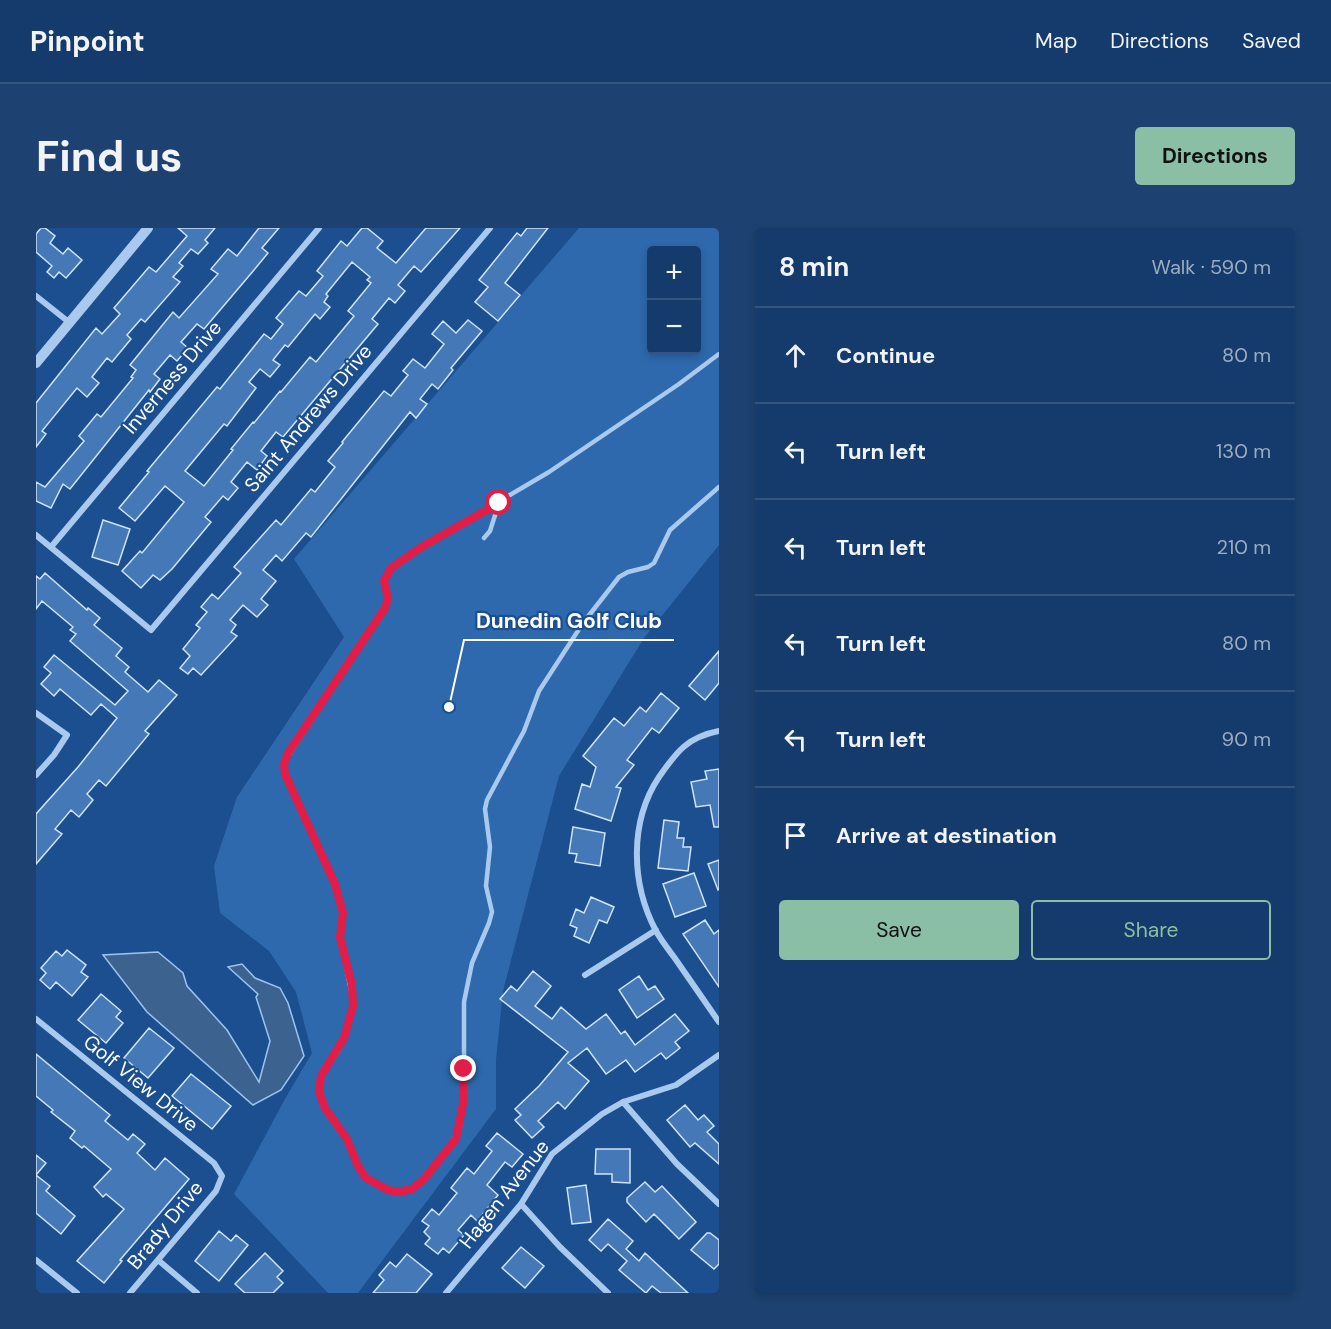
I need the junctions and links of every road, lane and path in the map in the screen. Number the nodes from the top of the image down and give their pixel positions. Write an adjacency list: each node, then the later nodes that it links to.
1 (148, 228): 5 (street)
2 (320, 228): 12 (street, Inverness Drive)
3 (490, 228): 12 (street, Saint Andrews Drive)
4 (36, 296): 5 (street)
5 (70, 323): 7 (street)
6 (719, 354): 9 (lane)
7 (36, 363)
8 (719, 487): 9 (lane)
9 (499, 503): 11 (lane)
10 (36, 535): 12 (street)
11 (484, 538)
12 (51, 547)
13 (36, 713): 15 (street)
14 (719, 731): 16 (street)
15 (36, 775)
16 (656, 930): 17 (street); 19 (street)
17 (585, 975)
18 (36, 1019): 22 (street, Golf View Drive)
19 (719, 1022)
20 (719, 1055): 21 (street, Hagen Avenue)
21 (623, 1102): 23 (street, Hagen Avenue); 24 (street)
22 (222, 1176): 26 (street, Brady Drive)
23 (521, 1204): 30 (street, Hagen Avenue); 31 (street)
24 (719, 1204)
25 (36, 1260): 27 (street)
26 (158, 1260): 28 (street, Brady Drive); 29 (street)
27 (77, 1293)
28 (130, 1293)
29 (197, 1293)
30 (446, 1293)
31 (608, 1293)

